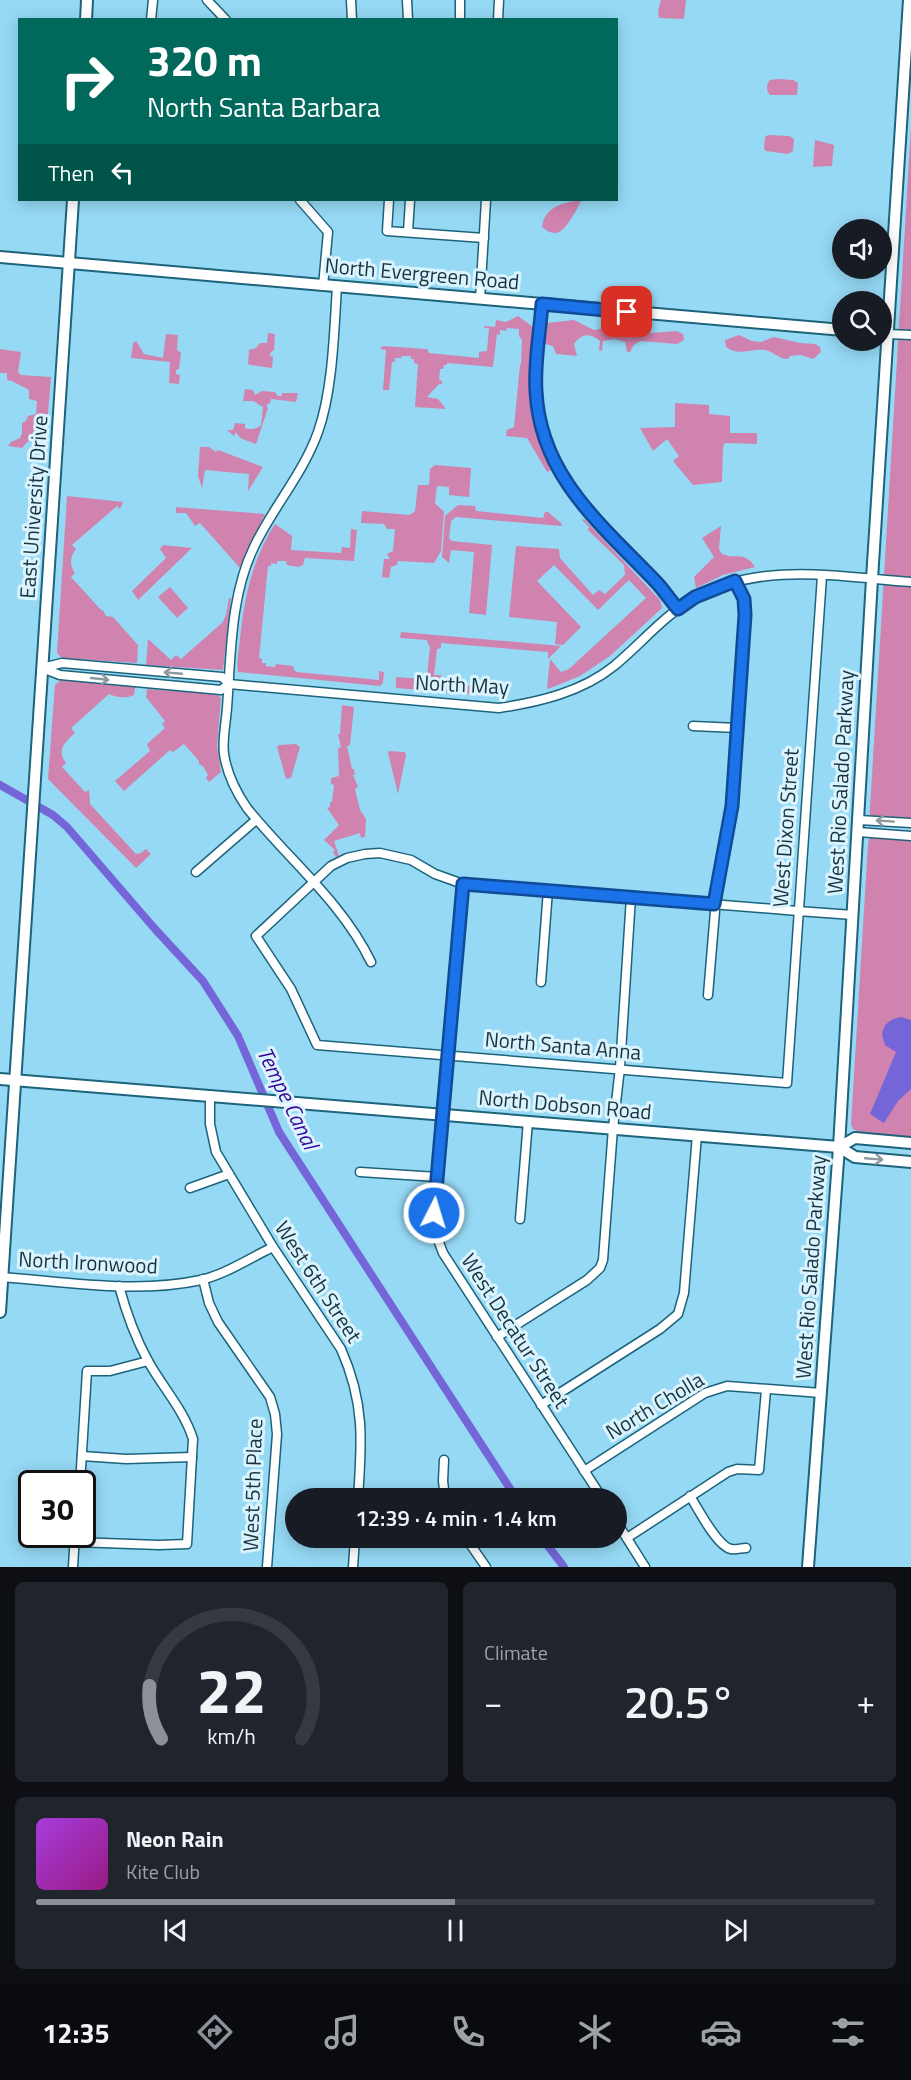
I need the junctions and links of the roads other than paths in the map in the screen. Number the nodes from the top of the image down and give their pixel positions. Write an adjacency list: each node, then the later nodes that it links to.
1 (87, 0): 9 (main road)
2 (153, 0): 10 (street)
3 (207, 0): 11 (street)
4 (351, 0): 12 (street)
5 (407, 0): 13 (street)
6 (460, 0): 14 (street)
7 (499, 0): 15 (street)
8 (909, 0): 27 (main road, West Rio Salado Parkway)
9 (86, 18)
10 (151, 18)
11 (224, 18)
12 (352, 18)
13 (408, 18)
14 (460, 18)
15 (498, 18)
16 (73, 201): 24 (main road, East University Drive)
17 (301, 201): 25 (street)
18 (389, 201): 21 (street)
19 (410, 201): 21 (street)
20 (486, 201): 22 (street)
21 (408, 232): 22 (street)
22 (484, 238): 28 (street)
23 (0, 256): 24 (main road, North Evergreen Road)
24 (69, 262): 25 (main road, North Evergreen Road); 39 (main road, East University Drive)
25 (323, 286): 26 (main road, North Evergreen Road)
26 (337, 287): 28 (main road, North Evergreen Road); 40 (street)
27 (888, 291)
28 (480, 299): 29 (main road, North Evergreen Road)
29 (542, 304): 30 (main road, North Evergreen Road); 38 (street)
30 (832, 329)
31 (892, 334): 32 (street)
32 (911, 335)
33 (884, 351): 35 (main road, West Rio Salado Parkway)
34 (822, 576): 35 (street, North May); 36 (street, North May); 54 (street, West Dixon Street)
35 (872, 579): 37 (street, North May); 44 (main road, West Rio Salado Parkway)
36 (735, 581): 38 (street, North May); 42 (street)
37 (911, 582)
38 (678, 609): 40 (street, North May)
39 (42, 668): 40 (street, North May, one-way to 40); 40 (street, North May, one-way to 39); 62 (main road, East University Drive)
40 (229, 684): 43 (street)
41 (693, 726): 42 (street)
42 (738, 728): 53 (street)
43 (256, 820): 48 (street); 49 (street)
44 (859, 820): 45 (street, one-way to 44); 46 (main road, West Rio Salado Parkway)
45 (911, 823)
46 (858, 832): 47 (street); 55 (main road, West Rio Salado Parkway)
47 (911, 836)
48 (196, 872)
49 (315, 884): 50 (street); 56 (street); 59 (street, North Santa Anna)
50 (463, 884): 51 (street); 59 (street, West Decatur Street)
51 (548, 890): 52 (street); 57 (street)
52 (630, 897): 53 (street); 60 (street)
53 (714, 904): 54 (street); 58 (street)
54 (798, 911): 55 (street); 63 (street, West Dixon Street)
55 (852, 915): 70 (main road, West Rio Salado Parkway)
56 (371, 962)
57 (541, 982)
58 (708, 995)
59 (448, 1055): 60 (street, North Santa Anna); 65 (street, West Decatur Street)
60 (620, 1068): 63 (street, North Santa Anna); 67 (street)
61 (0, 1079): 62 (main road, North Dobson Road)
62 (15, 1080): 64 (main road, North Dobson Road); 77 (main road, East University Drive)
63 (787, 1083)
64 (210, 1095): 65 (main road, North Dobson Road); 73 (street, West 6th Street)
65 (442, 1114): 66 (main road, North Dobson Road); 74 (street, West Decatur Street)
66 (528, 1121): 67 (main road, North Dobson Road); 76 (street)
67 (613, 1128): 68 (main road, North Dobson Road); 83 (street)
68 (697, 1135): 70 (main road, North Dobson Road); 87 (street)
69 (911, 1143): 70 (main road, North Dobson Road)
70 (839, 1147): 71 (main road, North Dobson Road, one-way to 71); 86 (main road, West Rio Salado Parkway)
71 (911, 1162)
72 (360, 1172): 74 (street)
73 (229, 1174): 75 (street); 78 (street, West 6th Street)
74 (437, 1177): 83 (street, West Decatur Street)
75 (190, 1188)
76 (520, 1219)
77 (3, 1232): 79 (main road, East University Drive)
78 (273, 1247): 80 (street, North Ironwood); 93 (street, West 6th Street)
79 (2, 1277): 81 (street, North Ironwood); 82 (main road, East University Drive)
80 (203, 1279): 81 (street, North Ironwood); 105 (street, West 5th Place)
81 (119, 1286): 84 (street)
82 (0, 1312)
83 (497, 1337): 87 (street, West Decatur Street)
84 (148, 1360): 88 (street); 89 (street)
85 (766, 1390): 86 (street, North Cholla); 92 (street, North Cholla); 96 (street)
86 (821, 1393): 108 (main road, West Rio Salado Parkway)
87 (541, 1405): 92 (street, West Decatur Street)
88 (82, 1456): 89 (street); 91 (street)
89 (192, 1457): 98 (street)
90 (444, 1460): 94 (street)
91 (81, 1470)
92 (584, 1472): 95 (street, West Decatur Street)
93 (359, 1488)
94 (444, 1488)
95 (595, 1488)
96 (690, 1496): 97 (street); 102 (street)
97 (627, 1538): 107 (street)
98 (96, 1540)
99 (74, 1548): 104 (street)
100 (354, 1548): 106 (street)
101 (472, 1548): 103 (street)
102 (746, 1548)
103 (484, 1566)
104 (73, 1567)
105 (267, 1567)
106 (353, 1567)
107 (645, 1567)
108 (808, 1567)

